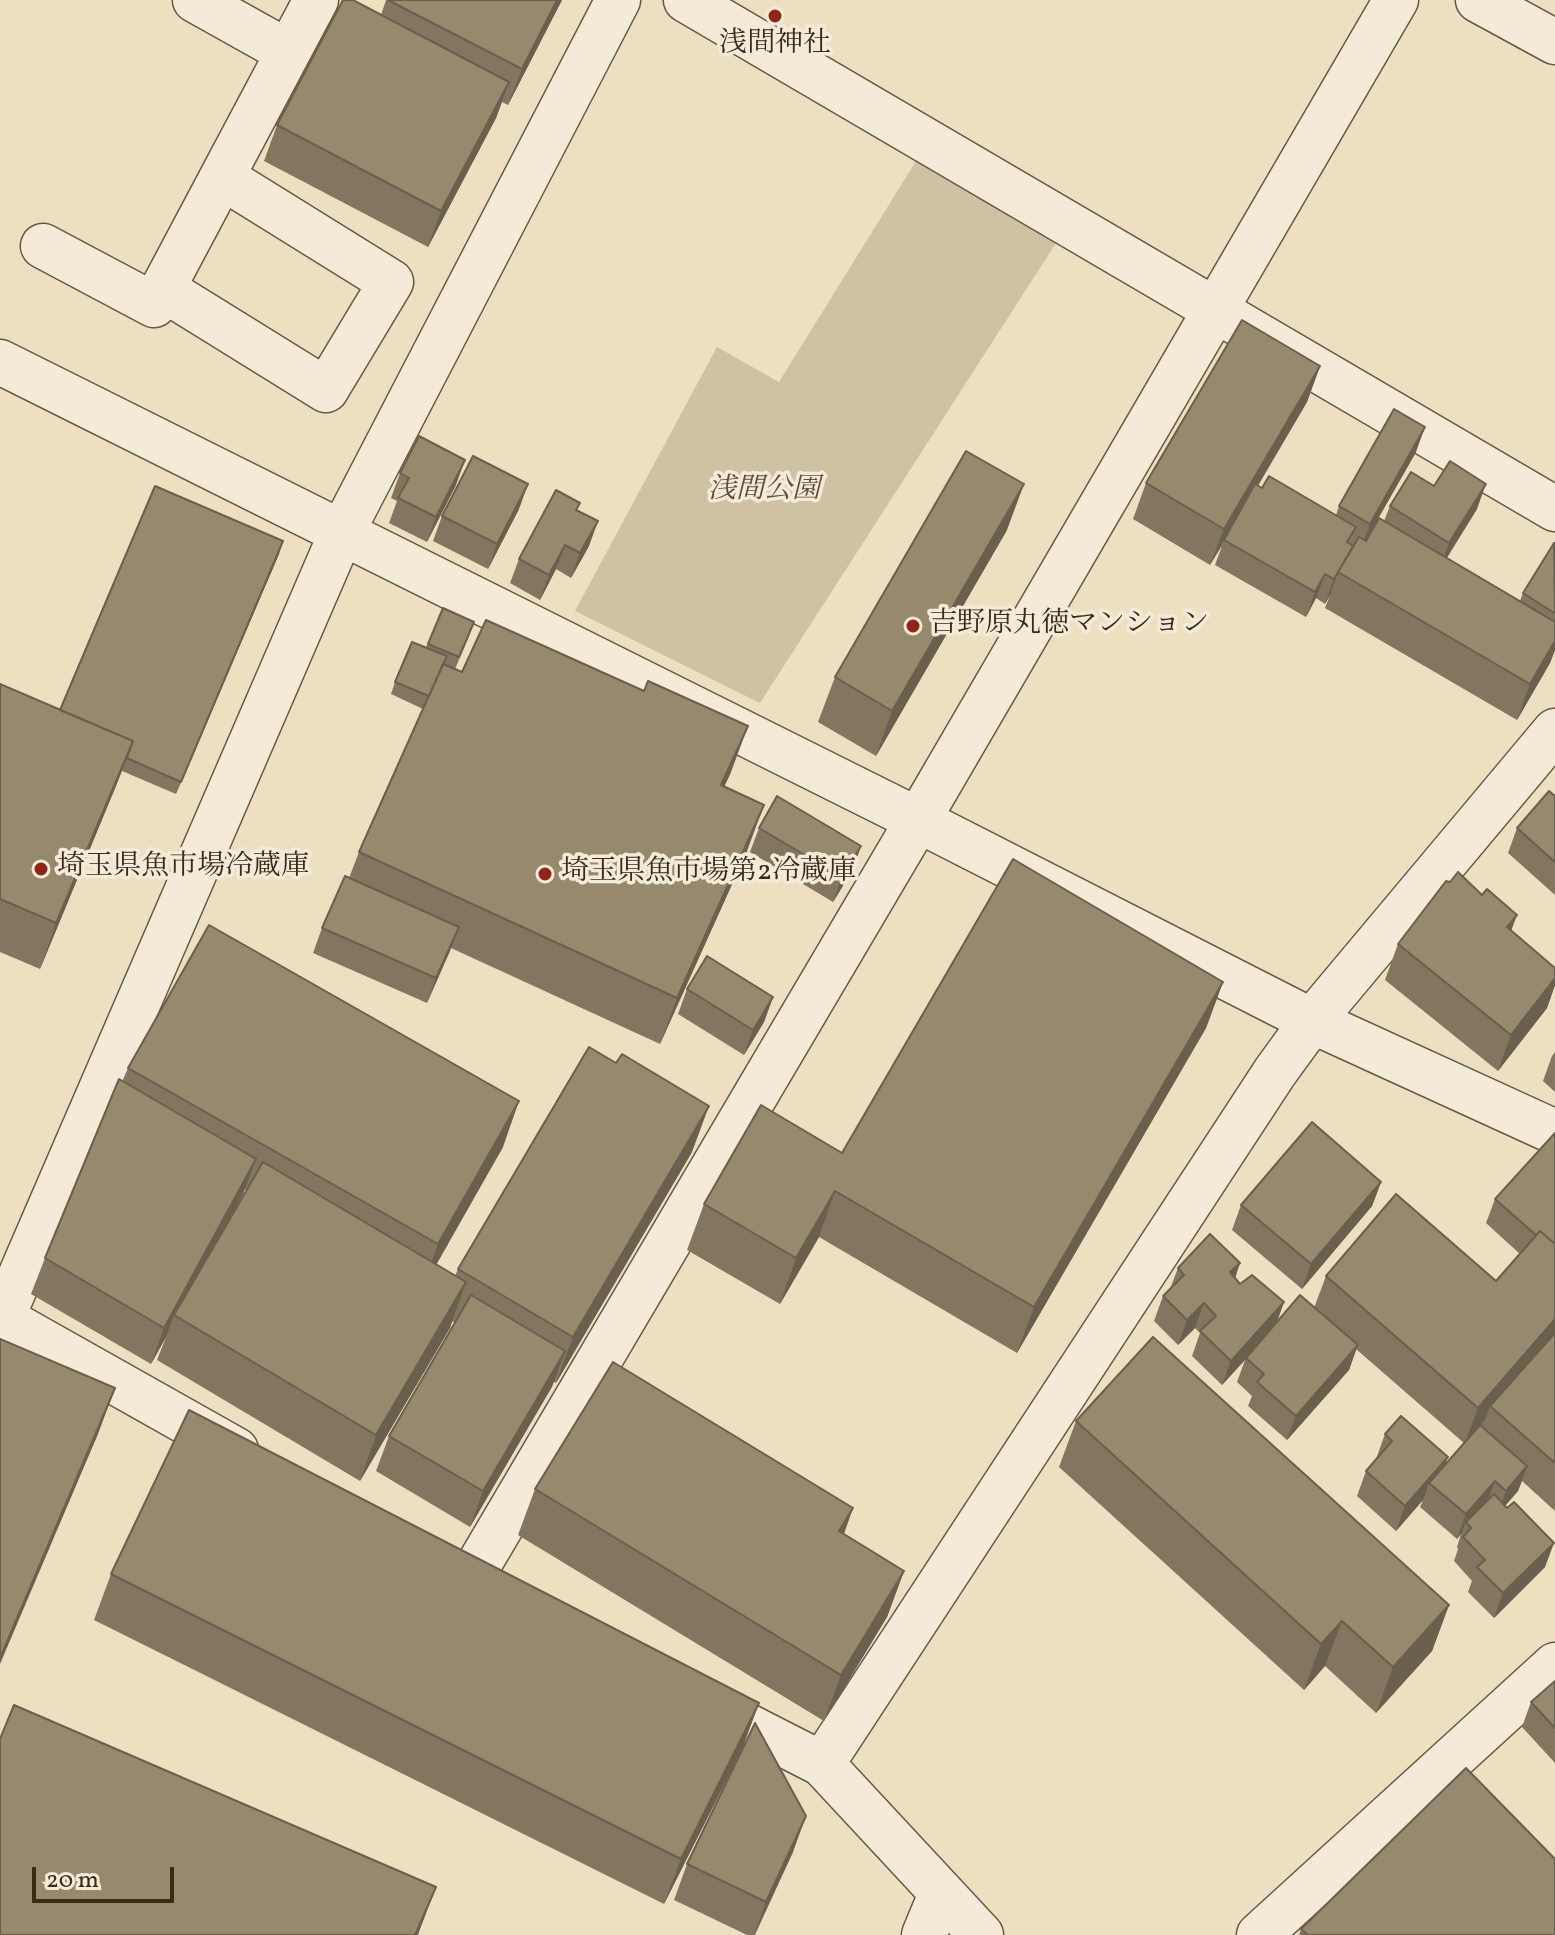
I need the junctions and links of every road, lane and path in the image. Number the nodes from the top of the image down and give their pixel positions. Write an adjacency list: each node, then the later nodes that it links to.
1 (195, 0): 8 (street)
2 (316, 0): 8 (street)
3 (618, 0): 15 (street)
4 (686, 0): 12 (street)
5 (1396, 0): 12 (street)
6 (1478, 0): 7 (street)
7 (1555, 42)
8 (288, 52): 9 (street)
9 (222, 177): 11 (street); 11 (street)
10 (43, 246): 11 (street)
11 (163, 289)
12 (1216, 310): 14 (street); 17 (street)
13 (0, 362): 15 (street)
14 (1555, 509)
15 (341, 534): 17 (street); 20 (street)
16 (1555, 731): 18 (street)
17 (918, 820): 18 (street); 22 (street)
18 (1312, 1021): 19 (street); 25 (street)
19 (1555, 1132)
20 (1, 1318): 21 (street)
21 (277, 1473)
22 (428, 1558)
23 (1555, 1665): 29 (street)
24 (667, 1684): 25 (street)
25 (822, 1764): 26 (street)
26 (941, 1894): 27 (street); 28 (street)
27 (924, 1935)
28 (981, 1935)
29 (1259, 1935)

